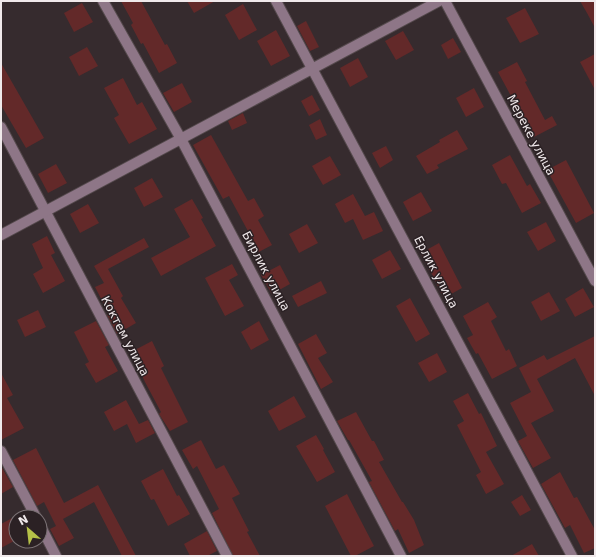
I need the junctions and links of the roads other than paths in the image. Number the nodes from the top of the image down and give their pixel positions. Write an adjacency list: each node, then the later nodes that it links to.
1 (103, 1): 7 (street, Бирлик улица)
2 (276, 1): 5 (street, Ерлик улица)
3 (439, 1): 5 (street)
4 (445, 1): 10 (street, Мереке улица)
5 (312, 69): 7 (street); 17 (street, Ерлик улица)
6 (1, 127): 8 (street, Коктем улица)
7 (181, 139): 8 (street); 16 (street, Бирлик улица)
8 (45, 212): 9 (street); 15 (street, Коктем улица)
9 (1, 235)
10 (595, 281)
11 (1, 451): 12 (street)
12 (32, 509)
13 (48, 540): 14 (street)
14 (56, 556)
15 (227, 556)
16 (401, 556)
17 (572, 556)

